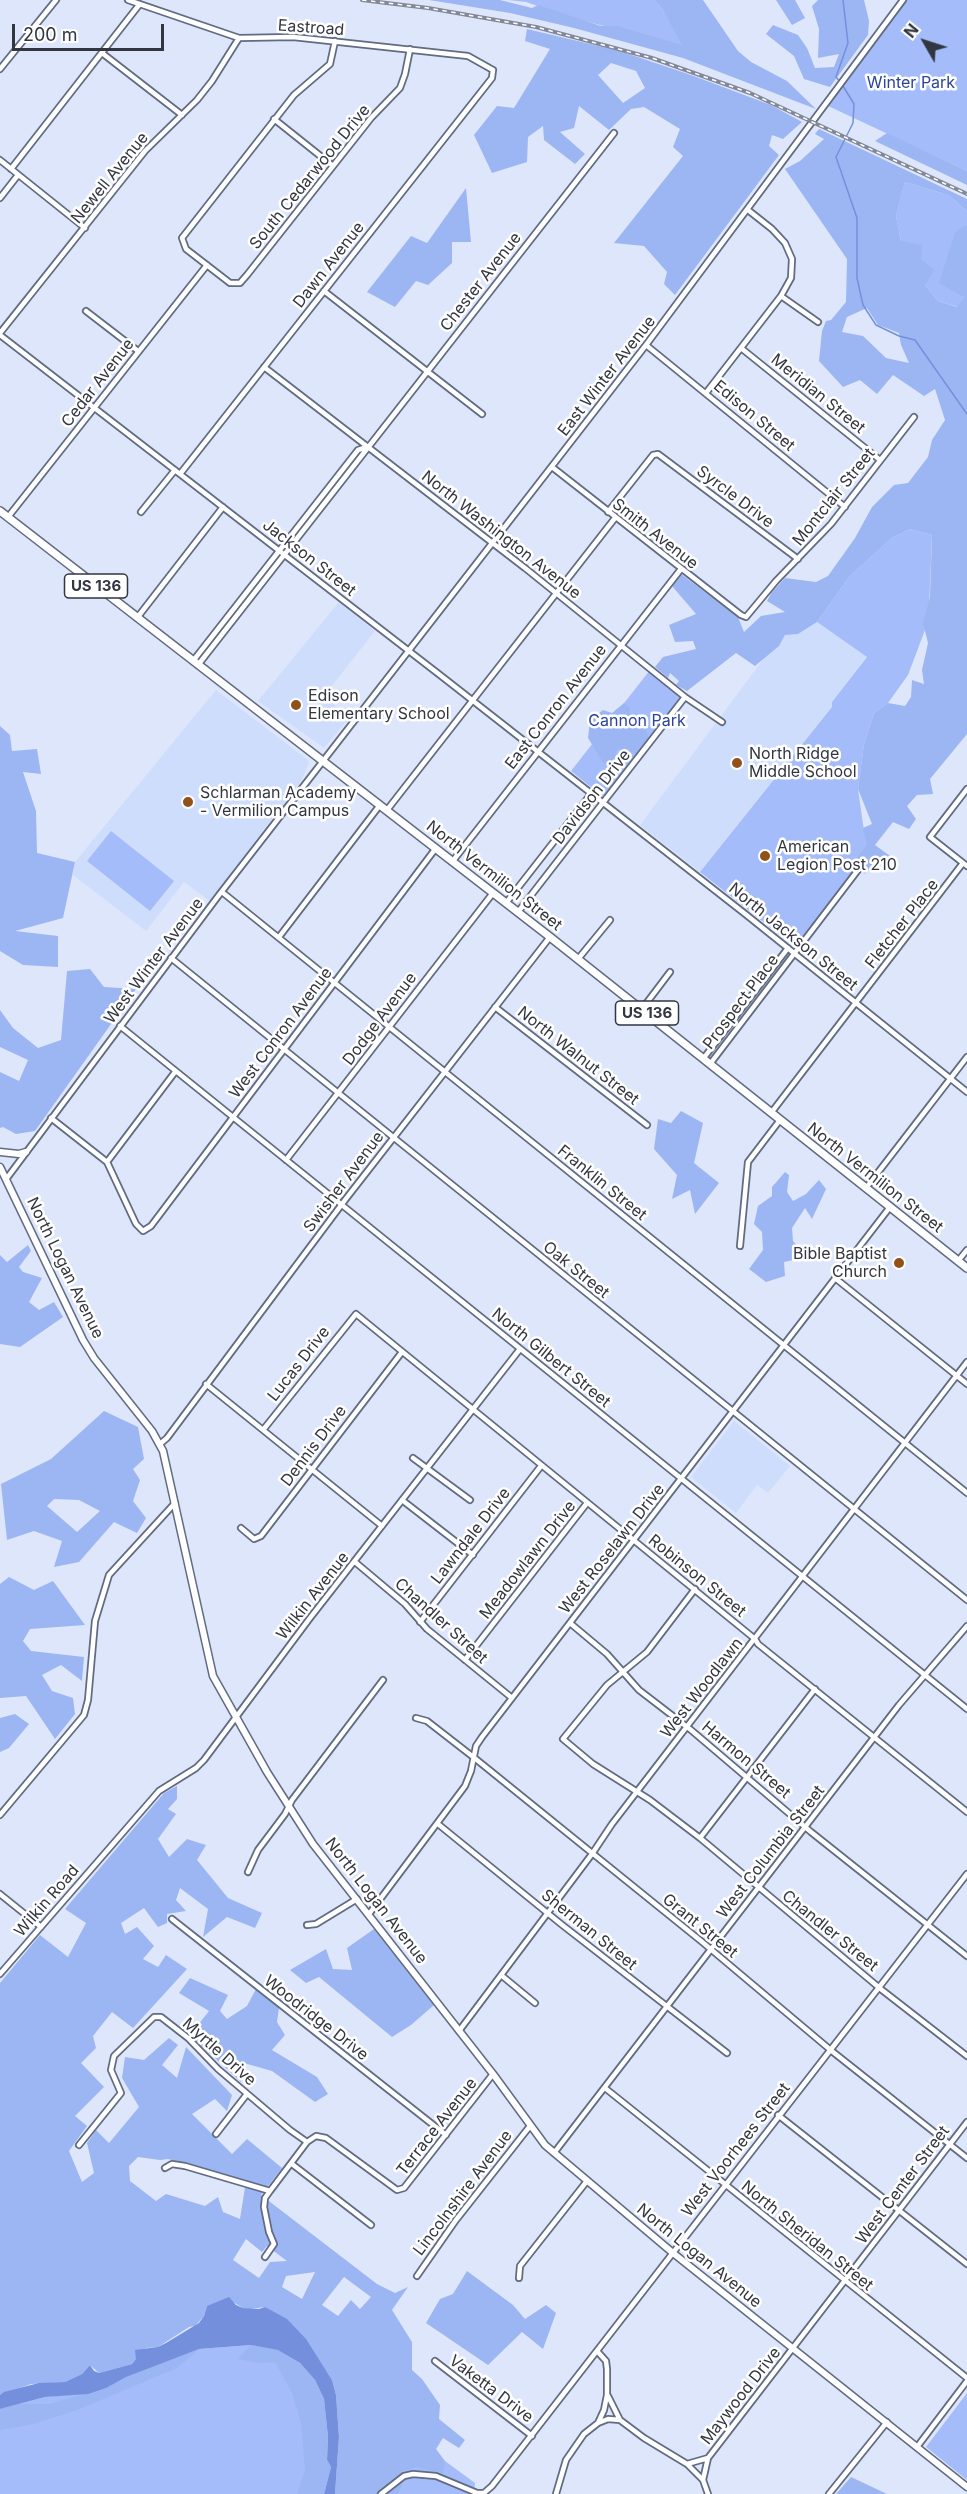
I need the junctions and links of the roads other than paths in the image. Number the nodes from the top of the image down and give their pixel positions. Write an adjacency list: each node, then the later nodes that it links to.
1 (56, 0): 10 (street)
2 (128, 0): 4 (street, Eastroad)
3 (903, 0): 20 (street, East Winter Avenue)
4 (139, 5): 5 (street, Eastroad); 8 (street)
5 (239, 38): 6 (street, Eastroad); 12 (street, Newell Avenue)
6 (335, 41): 7 (street, Eastroad); 13 (street)
7 (410, 49): 11 (street, Eastroad); 16 (street, South Cedarwood Drive)
8 (102, 53): 12 (street); 17 (street)
9 (500, 66): 11 (street)
10 (0, 69)
11 (493, 70): 23 (street, Dawn Avenue)
12 (182, 115): 21 (street, Newell Avenue)
13 (274, 119): 16 (street); 22 (street)
14 (614, 133): 32 (street, Chester Avenue)
15 (0, 160): 17 (street)
16 (333, 166): 22 (street, South Cedarwood Drive)
17 (11, 169): 18 (street)
18 (18, 175): 19 (street); 21 (street)
19 (0, 198)
20 (748, 210): 24 (street); 28 (street, East Winter Avenue)
21 (86, 228): 27 (street, Newell Avenue)
22 (207, 265): 30 (street, Cedar Avenue)
23 (324, 291): 31 (street, Dawn Avenue); 32 (street)
24 (781, 296): 26 (street); 29 (street)
25 (86, 311): 30 (street)
26 (818, 322)
27 (0, 334): 34 (street, Jackson Street)
28 (646, 345): 33 (street, Edison Street); 39 (street, East Winter Avenue)
29 (741, 348): 33 (street); 38 (street, Meridian Street)
30 (138, 351): 34 (street, Cedar Avenue)
31 (264, 367): 37 (street, North Washington Avenue); 41 (street, Dawn Avenue)
32 (426, 371): 35 (street); 37 (street, Chester Avenue)
33 (706, 393): 45 (street, Edison Street)
34 (94, 407): 40 (street, Jackson Street); 50 (street, Cedar Avenue)
35 (482, 414)
36 (914, 417): 38 (street, Montclair Street)
37 (367, 447): 42 (street, Chester Avenue); 43 (street, Chester Avenue); 53 (street, North Washington Avenue)
38 (880, 460): 45 (street, Montclair Street)
39 (552, 467): 48 (street, Smith Avenue); 53 (street, East Winter Avenue)
40 (175, 470): 41 (street, Jackson Street); 47 (street)
41 (180, 474): 44 (street, Jackson Street)
42 (334, 482): 43 (street); 49 (street, Chester Avenue)
43 (339, 486): 52 (street, Chester Avenue)
44 (223, 507): 54 (street, Jackson Street); 61 (street)
45 (845, 507): 56 (street, Montclair Street)
46 (0, 511): 50 (main road, North Vermilion Street / US 136)
47 (141, 512)
48 (608, 512): 51 (street, Smith Avenue); 56 (street, Syrcle Drive)
49 (307, 515): 52 (street); 54 (street, Chester Avenue)
50 (8, 518): 61 (main road, North Vermilion Street / US 136)
51 (615, 518): 57 (street, Smith Avenue); 58 (street)
52 (313, 519): 55 (street, Chester Avenue)
53 (492, 543): 58 (street, North Washington Avenue); 64 (street, East Winter Avenue)
54 (280, 550): 55 (street, Jackson Street); 59 (street, Chester Avenue)
55 (285, 554): 62 (street, Chester Avenue); 64 (street, Jackson Street)
56 (798, 559): 60 (street, Montclair Street)
57 (681, 569): 60 (street, Smith Avenue); 63 (street, East Conron Avenue)
58 (557, 594): 63 (street, North Washington Avenue); 67 (street)
59 (228, 616): 62 (street); 65 (street, Chester Avenue)
60 (746, 617)
61 (137, 618): 65 (main road, North Vermilion Street / US 136)
62 (233, 620): 65 (street, Chester Avenue)
63 (621, 644): 66 (street, North Washington Avenue); 69 (street, East Conron Avenue)
64 (409, 651): 67 (street, Jackson Street); 70 (street, East Winter Avenue)
65 (195, 663): 70 (main road, North Vermilion Street / US 136)
66 (686, 697): 68 (street, North Washington Avenue); 73 (street, Davidson Drive)
67 (472, 701): 69 (street, Jackson Street); 75 (street)
68 (722, 722)
69 (537, 752): 72 (street, Jackson Street); 77 (street, East Conron Avenue)
70 (323, 761): 74 (main road, North Vermilion Street / US 136); 80 (street, West Winter Avenue)
71 (967, 789): 78 (street)
72 (591, 794): 73 (street, Jackson Street); 82 (street, Davidson Drive)
73 (602, 802): 83 (street, Davidson Drive); 87 (street, North Jackson Street)
74 (380, 805): 75 (main road, North Vermilion Street / US 136); 86 (street)
75 (387, 810): 76 (main road, North Vermilion Street / US 136)
76 (436, 848): 77 (main road, North Vermilion Street / US 136); 92 (street, West Conron Avenue)
77 (452, 861): 81 (main road, North Vermilion Street / US 136)
78 (965, 865): 93 (street, Fletcher Place)
79 (858, 870): 88 (street, Prospect Place)
80 (222, 892): 86 (street, Franklin Street); 89 (street, West Winter Avenue)
81 (493, 893): 82 (main road, North Vermilion Street / US 136); 96 (street, Dodge Avenue)
82 (506, 903): 83 (main road, North Vermilion Street / US 136)
83 (518, 912): 85 (main road, North Vermilion Street / US 136)
84 (610, 920): 90 (street)
85 (550, 936): 90 (main road, North Vermilion Street / US 136); 94 (street, Swisher Avenue)
86 (279, 937): 92 (street, Franklin Street)
87 (788, 948): 88 (street, North Jackson Street); 100 (street, Prospect Place)
88 (794, 953): 93 (street, North Jackson Street); 100 (street, Prospect Place)
89 (171, 958): 97 (street, West Winter Avenue); 98 (street, Oak Street)
90 (578, 959): 95 (main road, North Vermilion Street / US 136)
91 (670, 972): 95 (street)
92 (335, 982): 96 (street, Franklin Street); 98 (street, West Conron Avenue)
93 (856, 1003): 103 (street, North Jackson Street); 106 (street, Fletcher Place)
94 (495, 1007): 101 (street, Swisher Avenue); 110 (street, North Walnut Street)
95 (642, 1009): 100 (main road, North Vermilion Street / US 136)
96 (390, 1025): 101 (street, Franklin Street); 105 (street, Dodge Avenue)
97 (120, 1026): 102 (street, North Gilbert Street); 108 (street, West Winter Avenue)
98 (283, 1049): 105 (street, Oak Street); 107 (street, West Conron Avenue)
99 (967, 1058): 103 (street)
100 (706, 1061): 106 (main road, North Vermilion Street / US 136)
101 (445, 1071): 111 (street, Swisher Avenue); 127 (street, Franklin Street)
102 (175, 1072): 107 (street, North Gilbert Street); 115 (street)
103 (951, 1079): 104 (street, North Jackson Street); 118 (street)
104 (967, 1092)
105 (339, 1093): 111 (street, Oak Street); 114 (street, Dodge Avenue)
106 (771, 1113): 109 (main road, North Vermilion Street / US 136)
107 (232, 1117): 114 (street, North Gilbert Street); 115 (street, West Conron Avenue)
108 (51, 1118): 113 (street, West Winter Avenue); 115 (street)
109 (780, 1120): 118 (main road, North Vermilion Street / US 136); 121 (street)
110 (647, 1125)
111 (393, 1139): 119 (street, Swisher Avenue); 135 (street, Oak Street)
112 (0, 1152): 113 (street)
113 (26, 1152): 117 (street, West Winter Avenue)
114 (286, 1160): 119 (street, North Gilbert Street)
115 (107, 1162)
116 (0, 1167): 117 (street, North Logan Avenue)
117 (7, 1178): 138 (street, North Logan Avenue)
118 (866, 1188): 120 (main road, North Vermilion Street / US 136)
119 (342, 1205): 128 (street, North Gilbert Street); 132 (street, Swisher Avenue)
120 (890, 1207): 123 (main road, North Vermilion Street / US 136); 125 (street, West Roselawn Drive)
121 (740, 1246)
122 (967, 1250): 123 (street)
123 (958, 1261): 124 (main road, North Vermilion Street / US 136)
124 (967, 1268)
125 (835, 1278): 127 (street, West Roselawn Drive); 131 (street)
126 (356, 1314): 129 (street, Robinson Street); 136 (street, Lucas Drive)
127 (784, 1345): 135 (street, West Roselawn Drive); 137 (street, Franklin Street)
128 (520, 1349): 134 (street, Wilkin Avenue); 143 (street, North Gilbert Street)
129 (402, 1352): 134 (street, Robinson Street); 142 (street, Dennis Drive)
130 (967, 1362): 131 (street, West Woodlawn)
131 (956, 1376): 133 (street); 137 (street, West Woodlawn)
132 (206, 1384): 136 (street); 138 (street, Swisher Avenue)
133 (967, 1384)
134 (472, 1409): 140 (street, Robinson Street); 141 (street, Wilkin Avenue)
135 (733, 1412): 143 (street, West Roselawn Drive); 149 (street, Oak Street)
136 (263, 1430): 142 (street)
137 (905, 1442): 144 (street, Franklin Street); 149 (street, West Woodlawn)
138 (160, 1444): 147 (street, North Logan Avenue)
139 (413, 1458): 141 (street)
140 (541, 1466): 148 (street, Robinson Street); 153 (street, Lawndale Drive)
141 (426, 1468): 145 (street, Wilkin Avenue); 146 (street)
142 (312, 1469): 150 (street); 151 (street, Dennis Drive)
143 (682, 1479): 152 (street, West Roselawn Drive); 155 (street, North Gilbert Street)
144 (967, 1493)
145 (402, 1500): 150 (street, Wilkin Avenue); 153 (street)
146 (470, 1500)
147 (175, 1503): 170 (street, North Logan Avenue); 178 (street)
148 (587, 1503): 152 (street, Robinson Street); 162 (street, Meadowlawn Drive)
149 (854, 1509): 155 (street, West Woodlawn); 157 (street, Oak Street)
150 (382, 1526): 154 (street, Wilkin Avenue)
151 (241, 1528)
152 (634, 1540): 156 (street, Robinson Street); 159 (street, West Roselawn Drive)
153 (472, 1555): 158 (street, Lawndale Drive)
154 (355, 1562): 158 (street, Chandler Street); 170 (street, Wilkin Avenue)
155 (803, 1575): 161 (street, West Woodlawn); 164 (street, North Gilbert Street)
156 (695, 1590): 161 (street, Robinson Street); 163 (street)
157 (967, 1600)
158 (420, 1622): 162 (street, Chandler Street)
159 (570, 1623): 163 (street, Harmon Street); 167 (street, West Roselawn Drive)
160 (967, 1626): 164 (street, West Columbia Street)
161 (755, 1639): 166 (street, Robinson Street); 171 (street, West Woodlawn)
162 (465, 1660): 167 (street, Chandler Street)
163 (623, 1672): 171 (street, Harmon Street); 175 (street, Chandler Street)
164 (925, 1674): 168 (street, North Gilbert Street); 172 (street, West Columbia Street)
165 (383, 1680): 176 (street)
166 (815, 1689): 172 (street, Robinson Street); 174 (street)
167 (512, 1698): 173 (street, West Roselawn Drive)
168 (967, 1709)
169 (416, 1718): 173 (street, Grant Street)
170 (236, 1719): 176 (street, North Logan Avenue); 182 (street, Wilkin Avenue)
171 (686, 1728): 174 (street, Harmon Street); 175 (street, West Woodlawn)
172 (875, 1737): 177 (street, Robinson Street); 180 (street, West Columbia Street)
173 (472, 1756): 179 (street, West Roselawn Drive); 183 (street, Grant Street)
174 (748, 1778): 180 (street, Harmon Street); 181 (street)
175 (637, 1791): 181 (street, Chandler Street); 183 (street, West Woodlawn)
176 (289, 1807): 184 (street); 188 (street, North Logan Avenue)
177 (967, 1812)
178 (0, 1815)
179 (438, 1824): 189 (street, Sherman Street); 190 (street, West Roselawn Drive)
180 (806, 1827): 186 (street, West Columbia Street); 193 (street, Harmon Street)
181 (700, 1838): 186 (street, Chandler Street)
182 (113, 1845): 194 (street, Wilkin Road)
183 (592, 1854): 189 (street, West Woodlawn); 195 (street, Grant Street)
184 (248, 1872)
185 (967, 1874): 193 (street, West Voorhees Street)
186 (759, 1888): 195 (street, West Columbia Street); 199 (street, Chandler Street)
187 (0, 1894): 194 (street)
188 (357, 1899): 190 (street, North Logan Avenue); 192 (street)
189 (548, 1913): 198 (street, West Woodlawn); 201 (street, Sherman Street)
190 (369, 1914): 202 (street, North Logan Avenue)
191 (172, 1919): 213 (street, Woodridge Drive)
192 (307, 1924)
193 (927, 1924): 196 (street, Harmon Street); 199 (street, West Voorhees Street)
194 (40, 1927): 197 (street, Wilkin Road)
195 (711, 1950): 201 (street, West Columbia Street); 203 (street, Grant Street)
196 (967, 1956)
197 (0, 1974)
198 (501, 1975): 200 (street); 202 (street, West Woodlawn)
199 (879, 1987): 203 (street, West Voorhees Street); 205 (street, Chandler Street)
200 (535, 2003)
201 (668, 2006): 204 (street, Sherman Street); 207 (street, West Columbia Street)
202 (459, 2031): 206 (street, North Logan Avenue)
203 (830, 2049): 209 (street, West Voorhees Street); 216 (street, Grant Street)
204 (727, 2053)
205 (967, 2056)
206 (493, 2074): 211 (street, North Logan Avenue); 213 (street, Terrace Avenue)
207 (605, 2088): 217 (street, West Columbia Street); 222 (street, North Sheridan Street)
208 (248, 2094): 212 (street); 214 (street, Myrtle Drive); 215 (street, Myrtle Drive)
209 (778, 2115): 222 (street, West Voorhees Street); 224 (street)
210 (967, 2122): 216 (street, West Center Street)
211 (530, 2126): 217 (street, North Logan Avenue); 229 (street, Lincolnshire Avenue)
212 (216, 2134)
213 (446, 2135): 214 (street, Terrace Avenue)
214 (307, 2142): 219 (street)
215 (79, 2145)
216 (950, 2145): 218 (street, Grant Street); 224 (street, West Center Street)
217 (554, 2153): 221 (street, North Logan Avenue)
218 (967, 2158)
219 (292, 2164): 223 (street); 225 (street)
220 (165, 2168): 223 (street)
221 (587, 2181): 226 (street, North Logan Avenue); 230 (street)
222 (725, 2184): 226 (street, West Voorhees Street); 231 (street, North Sheridan Street)
223 (270, 2191): 227 (street)
224 (899, 2211): 228 (street); 231 (street, West Center Street)
225 (371, 2225)
226 (673, 2253): 232 (street, North Logan Avenue); 233 (street, West Voorhees Street)
227 (265, 2257)
228 (967, 2264)
229 (417, 2276)
230 (519, 2278)
231 (845, 2282): 232 (street, West Center Street); 235 (street, North Sheridan Street)
232 (793, 2349): 239 (street, North Logan Avenue); 242 (street, Maywood Drive)
233 (597, 2351): 236 (street); 240 (street, West Voorhees Street)
234 (435, 2361): 240 (street, Vaketta Drive)
235 (967, 2380): 241 (street)
236 (607, 2395): 237 (street); 238 (street)
237 (620, 2420): 238 (street); 243 (street)
238 (598, 2422): 247 (street)
239 (886, 2422): 241 (street, North Logan Avenue); 249 (street)
240 (532, 2436): 246 (street, West Voorhees Street)
241 (917, 2447): 245 (street, North Logan Avenue)
242 (708, 2458): 243 (street, Maywood Drive); 244 (street, Maywood Drive)
243 (687, 2464): 244 (street)
244 (703, 2480): 248 (street)
245 (967, 2487)
246 (381, 2494)
247 (556, 2494)
248 (708, 2494)
249 (829, 2494)

